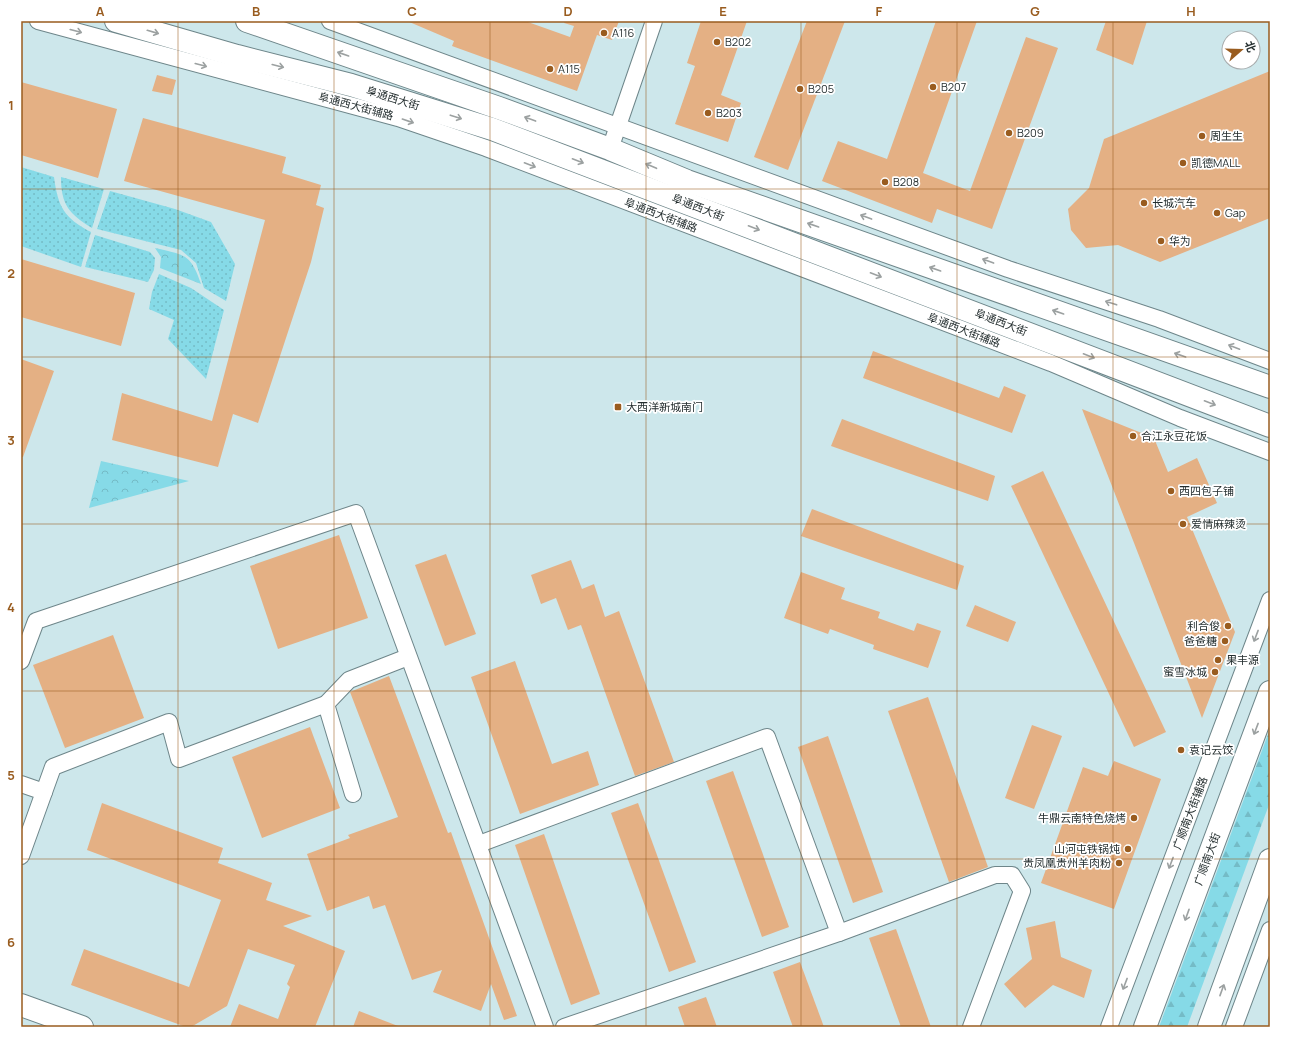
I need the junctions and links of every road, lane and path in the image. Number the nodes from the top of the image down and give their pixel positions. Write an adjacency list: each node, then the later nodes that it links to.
1 (38, 21): 11 (street, 阜通西大街辅路, one-way to 11)
2 (116, 21): 10 (main road, 阜通西大街, one-way to 10)
3 (247, 21): 7 (main road, 阜通西大街, one-way to 3)
4 (330, 21): 6 (street)
5 (654, 21): 6 (street)
6 (618, 127): 7 (street); 8 (street, one-way to 6)
7 (610, 149): 9 (main road, 阜通西大街, one-way to 7)
8 (1270, 361)
9 (1270, 387)
10 (1270, 426)
11 (1270, 452)
12 (1270, 600): 30 (street, 广顺南大街辅路, one-way to 30)
13 (408, 657): 14 (street); 16 (street); 20 (street)
14 (21, 661)
15 (1270, 692): 31 (main road, 广顺南大街, one-way to 31)
16 (326, 704): 18 (street); 19 (street)
17 (21, 784): 18 (street)
18 (44, 792): 21 (street)
19 (353, 794)
20 (479, 844): 24 (street); 27 (street)
21 (21, 856)
22 (1270, 860): 32 (main road, one-way to 22)
23 (1270, 930): 33 (street)
24 (839, 933): 28 (street); 29 (street)
25 (21, 1005): 26 (main road)
26 (82, 1027)
27 (545, 1027)
28 (564, 1027)
29 (971, 1027)
30 (1109, 1027)
31 (1145, 1027)
32 (1209, 1027)
33 (1234, 1027)

